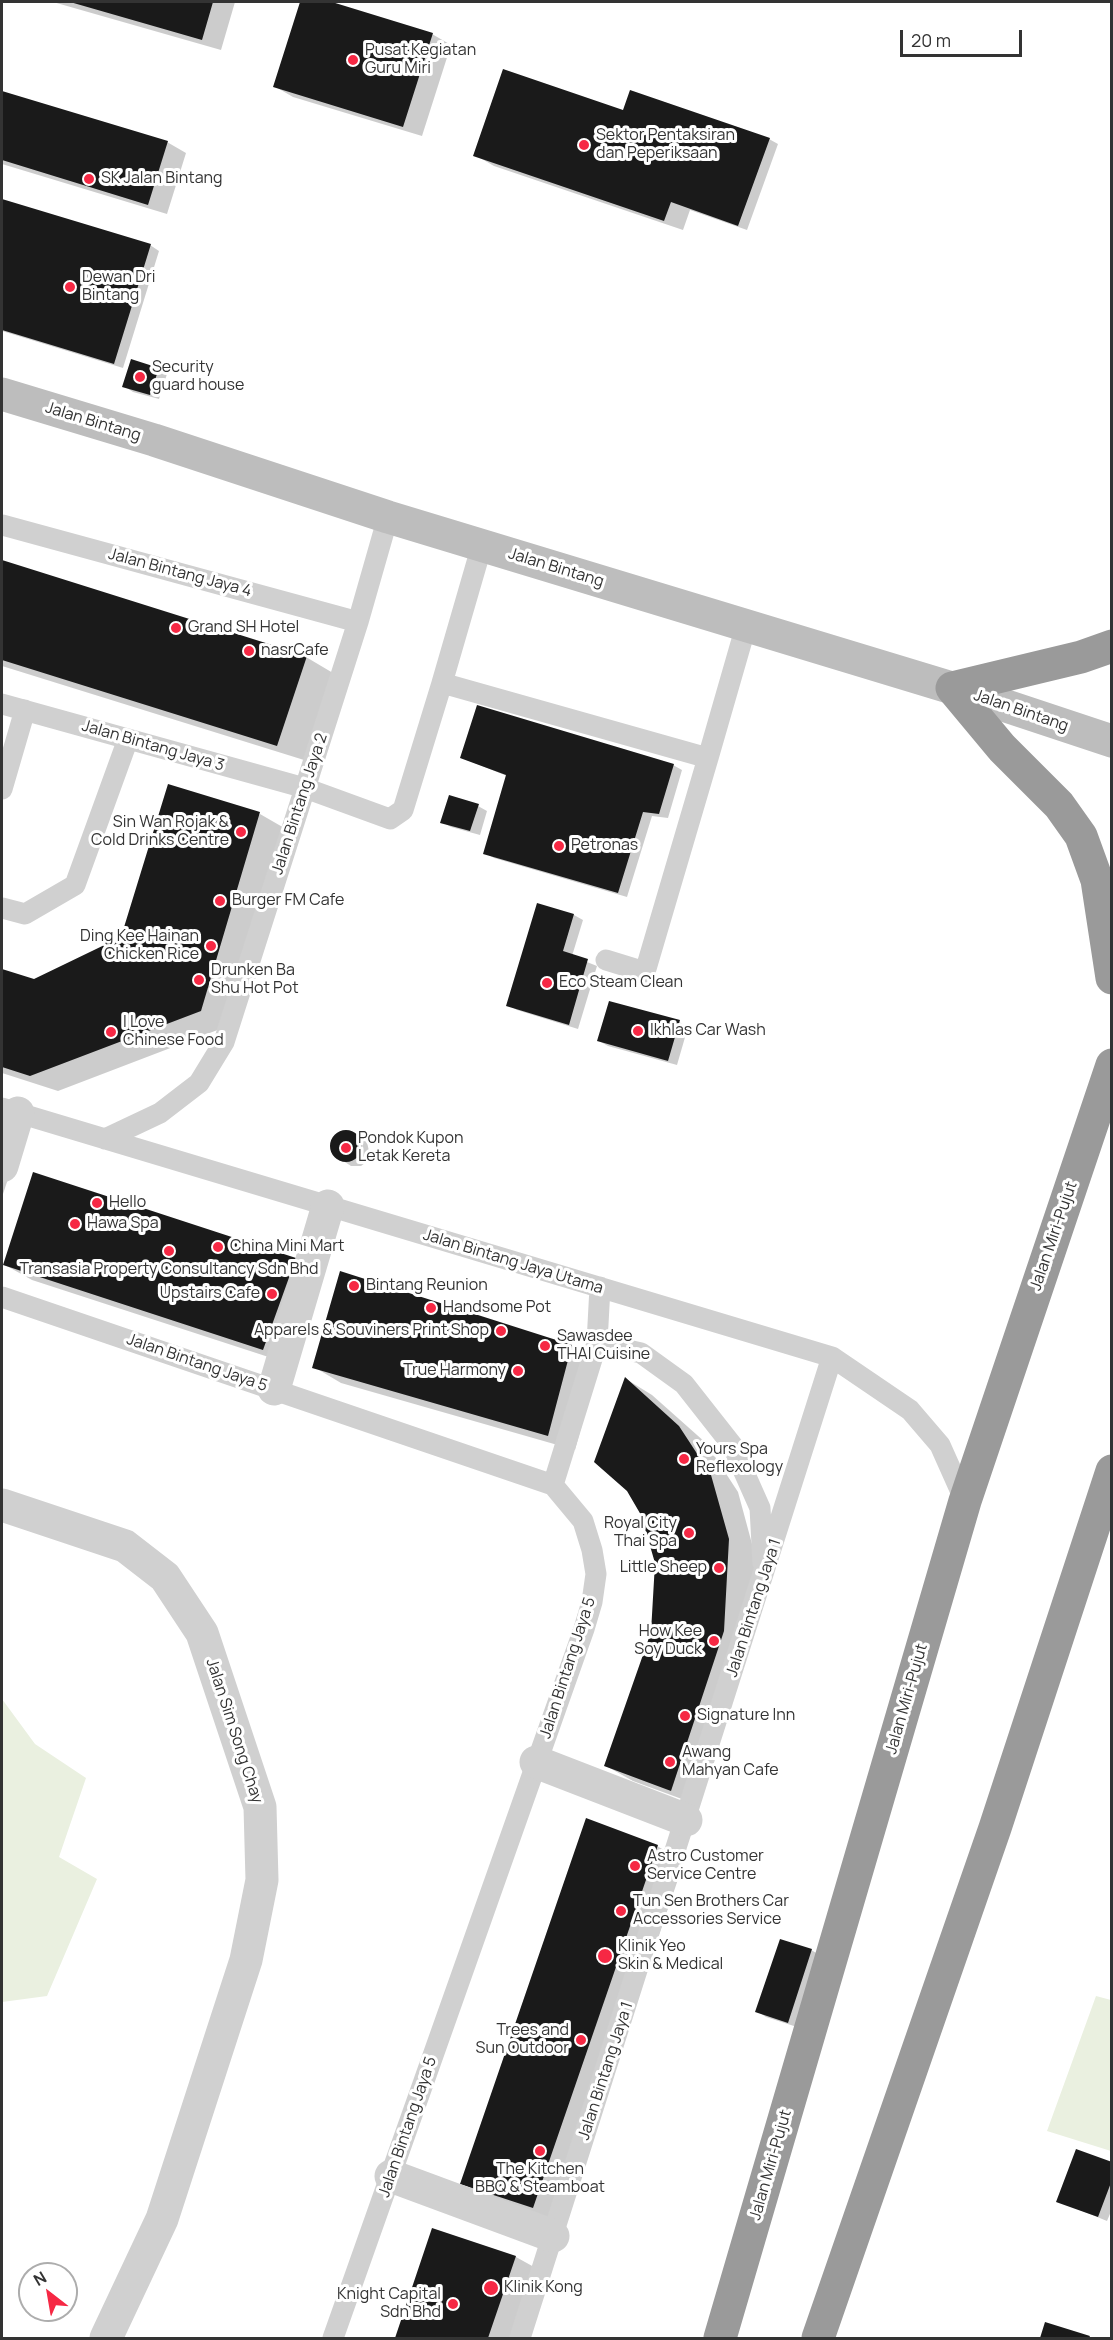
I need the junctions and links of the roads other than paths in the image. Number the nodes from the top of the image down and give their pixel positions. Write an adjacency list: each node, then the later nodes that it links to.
1 (2, 394): 2 (main road, Jalan Bintang)
2 (388, 517): 4 (main road, Jalan Bintang); 5 (lane, Jalan Bintang Jaya 2)
3 (2, 525): 5 (lane, Jalan Bintang Jaya 4)
4 (482, 545): 6 (main road, Jalan Bintang); 8 (lane)
5 (358, 622): 15 (lane, Jalan Bintang Jaya 2)
6 (746, 626): 9 (main road, Jalan Bintang); 14 (lane)
7 (1112, 646): 9 (highway)
8 (442, 683): 14 (lane); 15 (lane, Jalan Bintang Jaya 3)
9 (952, 688): 13 (main road, Jalan Bintang); 19 (highway)
10 (2, 704): 11 (lane, Jalan Bintang Jaya 3)
11 (25, 710): 12 (lane, Jalan Bintang Jaya 3); 16 (lane)
12 (128, 739): 15 (lane, Jalan Bintang Jaya 3); 17 (lane)
13 (1112, 741)
14 (708, 758): 18 (lane)
15 (305, 788): 22 (lane, Jalan Bintang Jaya 2)
16 (2, 789)
17 (2, 908)
18 (606, 960)
19 (1112, 978)
20 (1112, 1065): 32 (highway, Jalan Miri-Pujut)
21 (10, 1110): 22 (lane, Jalan Bintang Jaya Utama); 23 (street)
22 (105, 1139): 24 (lane, Jalan Bintang Jaya Utama)
23 (2, 1166)
24 (328, 1206): 25 (lane, Jalan Bintang Jaya Utama); 29 (street)
25 (600, 1287): 27 (lane); 28 (lane, Jalan Bintang Jaya Utama)
26 (2, 1297): 29 (lane, Jalan Bintang Jaya 5)
27 (597, 1343): 31 (lane); 34 (lane)
28 (832, 1357): 32 (lane, Jalan Bintang Jaya Utama); 34 (lane, Jalan Bintang Jaya 1)
29 (274, 1389): 31 (lane, Jalan Bintang Jaya 5)
30 (1112, 1471): 43 (highway)
31 (553, 1485): 35 (lane, Jalan Bintang Jaya 5)
32 (965, 1501): 42 (highway, Jalan Miri-Pujut)
33 (2, 1505): 39 (street, Jalan Sim Song Chay)
34 (764, 1575): 36 (lane, Jalan Bintang Jaya 1)
35 (536, 1762): 36 (street); 37 (lane, Jalan Bintang Jaya 5)
36 (686, 1820): 38 (lane, Jalan Bintang Jaya 1)
37 (391, 2176): 38 (street); 40 (lane, Jalan Bintang Jaya 5)
38 (553, 2236): 41 (lane, Jalan Bintang Jaya 1)
39 (106, 2338)
40 (333, 2338)
41 (520, 2338)
42 (720, 2338)
43 (818, 2338)

